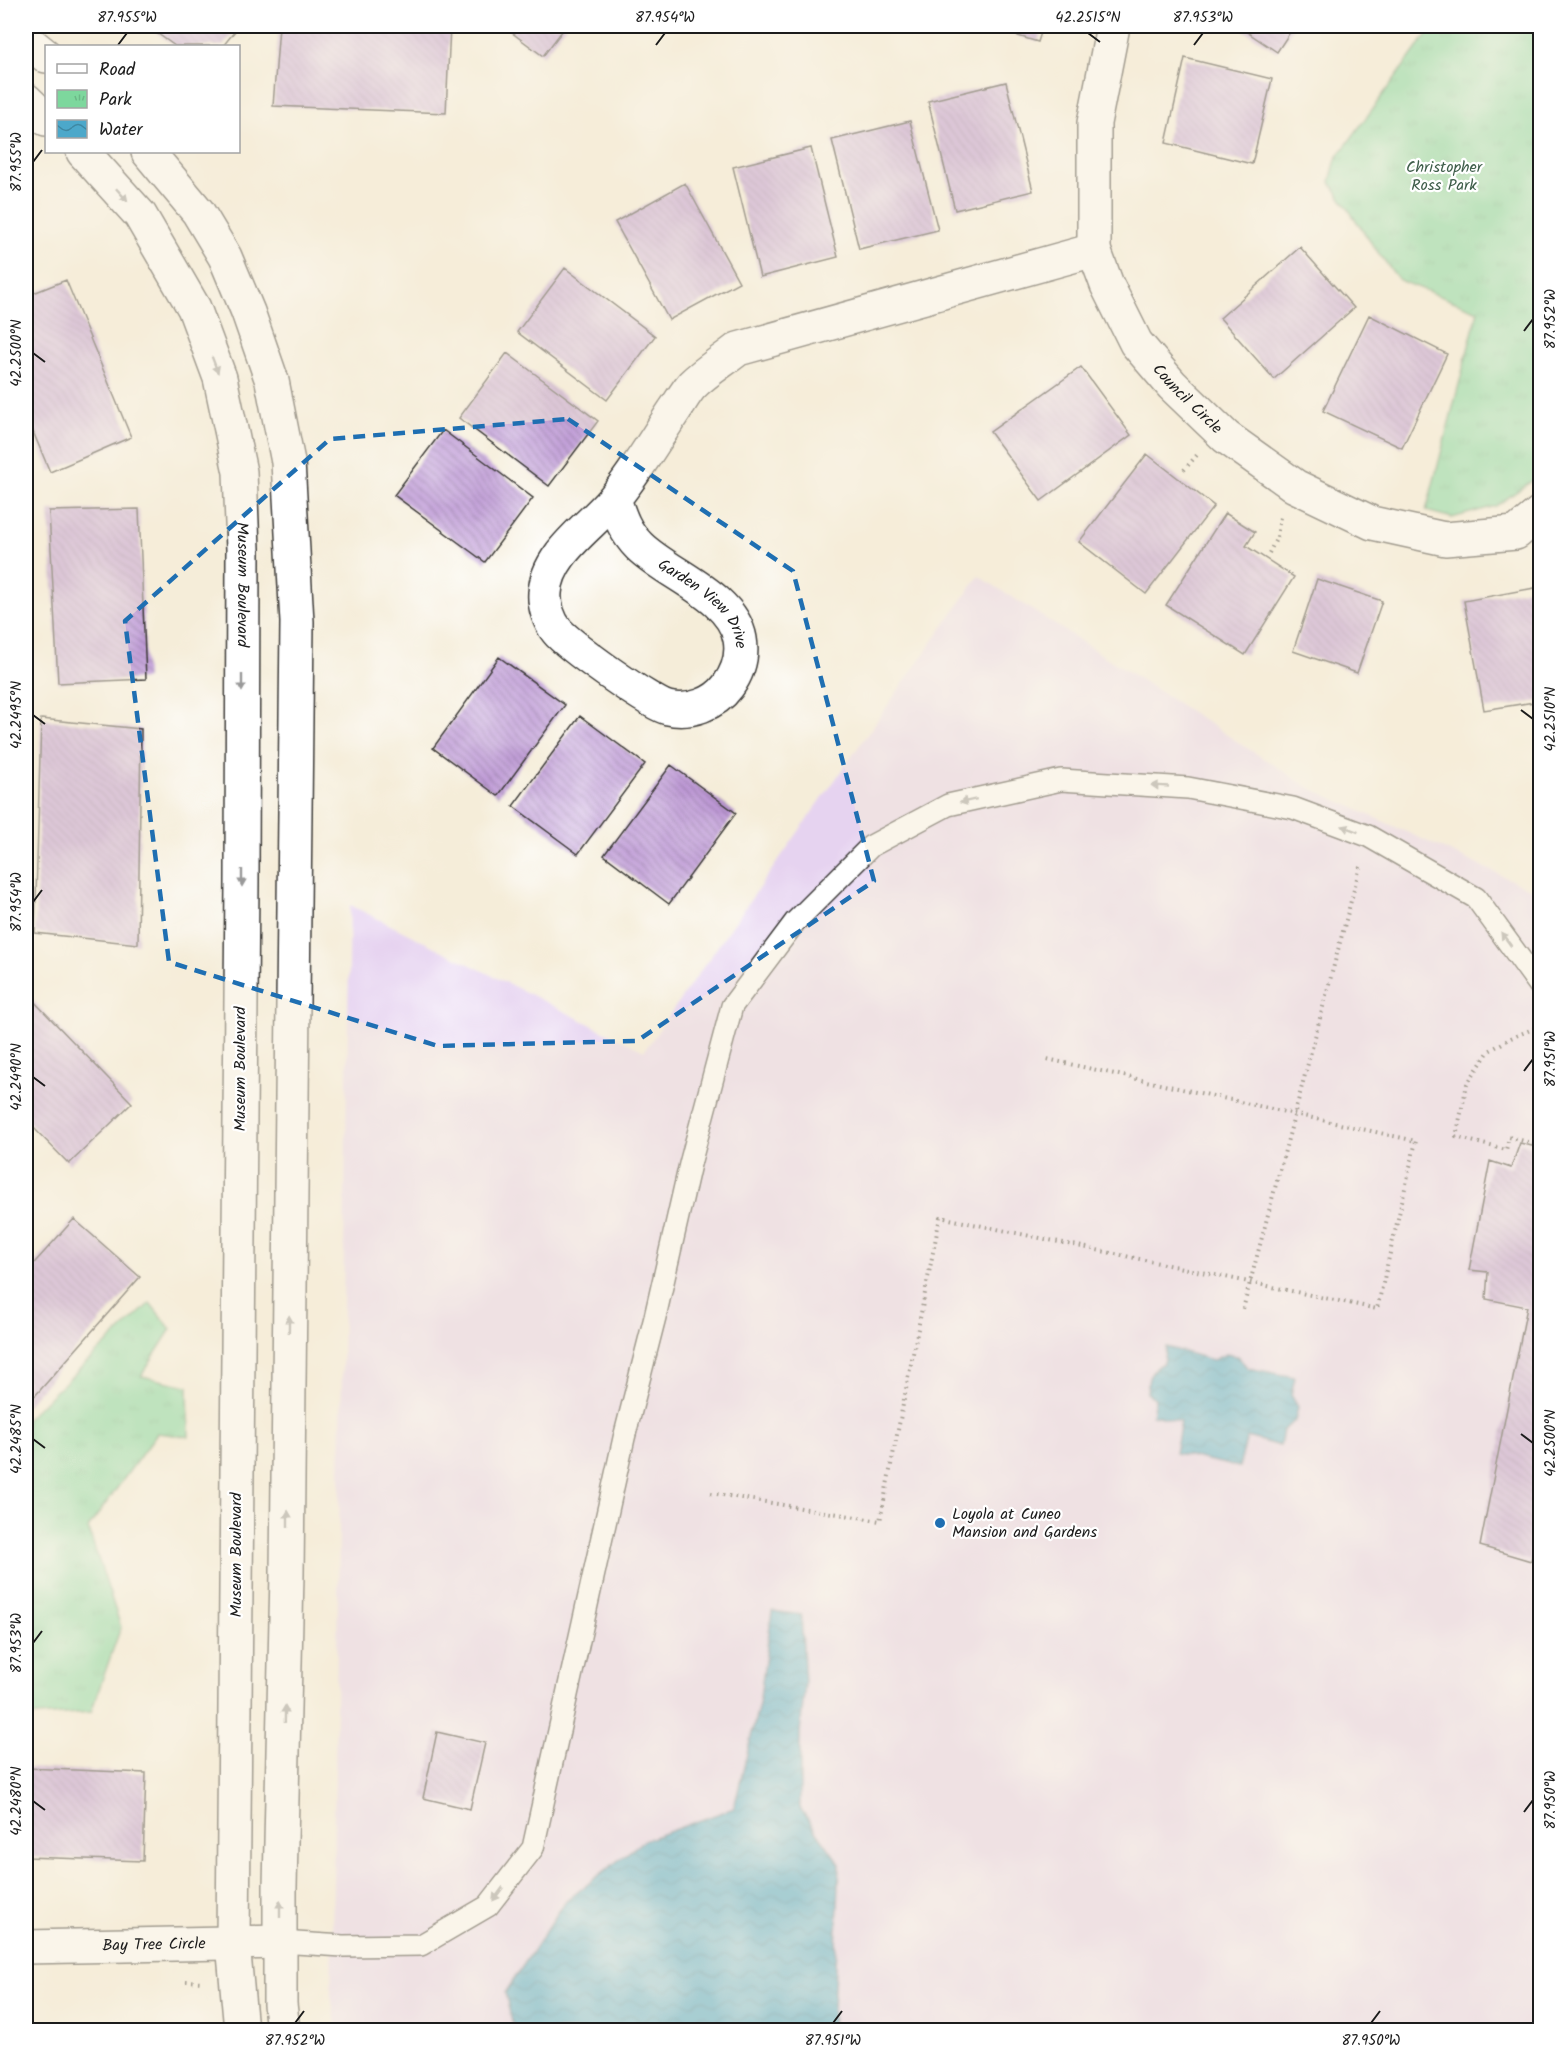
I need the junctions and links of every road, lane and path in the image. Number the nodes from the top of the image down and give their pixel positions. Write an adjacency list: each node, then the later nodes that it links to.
1 (1113, 26): 8 (street, Council Circle)
2 (26, 40): 3 (street)
3 (45, 55)
4 (26, 100): 5 (street)
5 (45, 118)
6 (83, 153): 21 (street, Museum Boulevard, one-way to 21)
7 (149, 153): 20 (street, one-way to 7)
8 (1094, 250): 9 (street, Garden View Drive); 10 (street, Council Circle)
9 (614, 499): 9 (street, Garden View Drive)
10 (1540, 513)
11 (1368, 836): 12 (lane, one-way to 11); 15 (path); 20 (lane, one-way to 20)
12 (1540, 986)
13 (1540, 1026): 16 (path)
14 (1047, 1059): 15 (path)
15 (1294, 1114): 17 (path); 17 (path)
16 (1540, 1145)
17 (1250, 1282): 18 (path); 19 (path)
18 (1243, 1309)
19 (711, 1493)
20 (280, 1942): 21 (street, Bay Tree Circle); 25 (street)
21 (218, 1943): 22 (street, Bay Tree Circle); 23 (path); 24 (street, Museum Boulevard)
22 (26, 1947)
23 (204, 1988)
24 (241, 2031)
25 (283, 2031)

